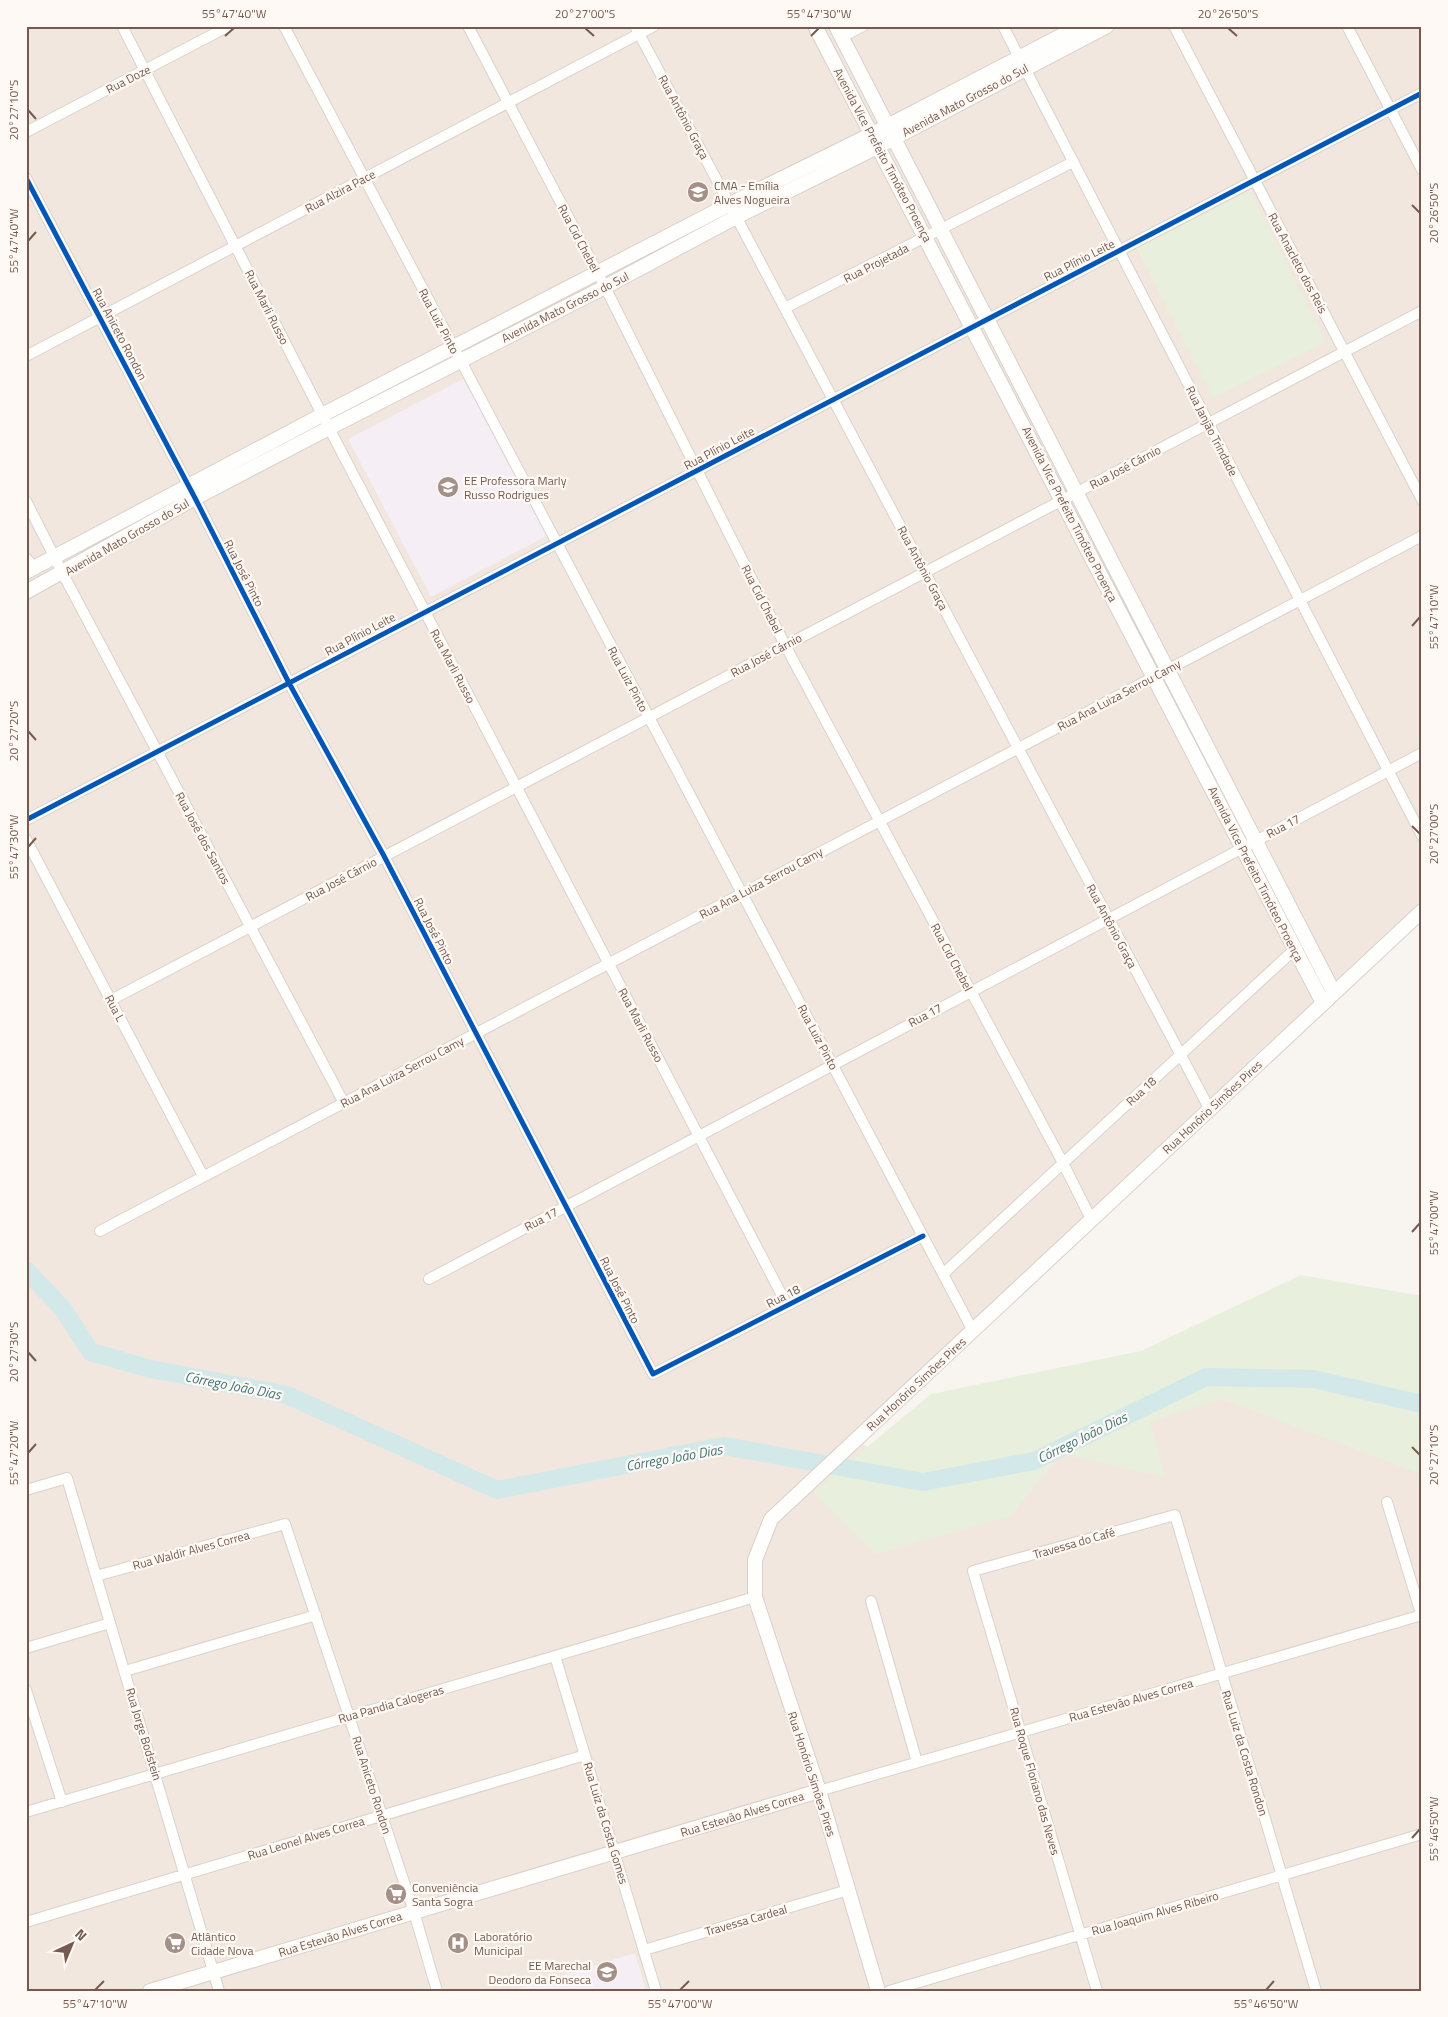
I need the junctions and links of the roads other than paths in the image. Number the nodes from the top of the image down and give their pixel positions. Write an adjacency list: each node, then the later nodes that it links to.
1 (122, 26): 16 (street, Rua Marli Russo)
2 (229, 26): 16 (street, Rua Doze)
3 (284, 26): 26 (street, Rua Luiz Pinto)
4 (468, 26): 18 (street, Rua Cid Chebel)
5 (654, 26): 13 (street, Rua Alzira Pace)
6 (816, 26): 22 (main road, Avenida Vice Prefeito Timóteo Proença)
7 (863, 26): 14 (street)
8 (1003, 26): 15 (street, Rua Janjão Trindade)
9 (1080, 26): 15 (main road, Avenida Mato Grosso do Sul)
10 (1107, 26): 15 (main road, Avenida Mato Grosso do Sul)
11 (1174, 26): 27 (street, Rua Anacleto dos Reis)
12 (1347, 26): 19 (street)
13 (637, 30): 18 (street, Rua Alzira Pace); 28 (street, Rua Antônio Graça)
14 (839, 32): 21 (main road, Avenida Vice Prefeito Timóteo Proença)
15 (1022, 63): 21 (main road, Avenida Mato Grosso do Sul); 23 (street, Rua Janjão Trindade)
16 (144, 70): 20 (street, Rua Doze); 32 (street, Rua Marli Russo)
17 (1422, 93): 19 (street, Rua Plínio Leite)
18 (508, 103): 26 (street, Rua Alzira Pace); 34 (street, Rua Cid Chebel)
19 (1390, 110): 24 (street); 27 (street, Rua Plínio Leite)
20 (26, 132)
21 (891, 132): 22 (main road, Avenida Mato Grosso do Sul); 30 (main road, Avenida Vice Prefeito Timóteo Proença)
22 (876, 140): 28 (main road, Avenida Mato Grosso do Sul); 29 (main road, Avenida Mato Grosso do Sul); 31 (main road, Avenida Vice Prefeito Timóteo Proença)
23 (1073, 162): 30 (street, Rua Projetada); 33 (street, Rua Janjão Trindade)
24 (1422, 170)
25 (26, 178): 38 (street, Rua Aniceto Rondon)
26 (364, 178): 32 (street, Rua Alzira Pace); 41 (street, Rua Luiz Pinto)
27 (1254, 180): 33 (street, Rua Plínio Leite); 42 (street, Rua Anacleto dos Reis)
28 (730, 204): 29 (street, Rua Antônio Graça); 34 (main road, Avenida Mato Grosso do Sul)
29 (736, 217): 35 (main road, Avenida Mato Grosso do Sul); 36 (street, Rua Antônio Graça)
30 (941, 229): 31 (street, Rua Projetada); 39 (main road, Avenida Vice Prefeito Timóteo Proença)
31 (926, 237): 36 (street, Rua Projetada); 40 (main road, Avenida Vice Prefeito Timóteo Proença)
32 (235, 246): 38 (street, Rua Alzira Pace); 46 (street, Rua Marli Russo)
33 (1119, 251): 39 (street, Rua Plínio Leite); 47 (street, Rua Janjão Trindade)
34 (597, 272): 35 (street, Rua Cid Chebel); 41 (main road, Avenida Mato Grosso do Sul)
35 (605, 287): 44 (main road, Avenida Mato Grosso do Sul); 49 (street, Rua Cid Chebel)
36 (785, 308): 45 (street, Rua Antônio Graça)
37 (1422, 311): 42 (street, Rua José Cárnio)
38 (100, 317): 43 (street, Rua Alzira Pace); 51 (street, Rua Aniceto Rondon)
39 (988, 319): 40 (street, Rua Plínio Leite); 50 (main road, Avenida Vice Prefeito Timóteo Proença)
40 (973, 327): 45 (street, Rua Plínio Leite); 52 (main road, Avenida Vice Prefeito Timóteo Proença)
41 (454, 347): 44 (street, Rua Luiz Pinto); 46 (main road, Avenida Mato Grosso do Sul)
42 (1344, 352): 47 (street, Rua José Cárnio); 53 (street, Rua Anacleto dos Reis)
43 (26, 356)
44 (460, 360): 48 (main road, Avenida Mato Grosso do Sul); 56 (street, Rua Luiz Pinto)
45 (833, 400): 49 (street, Rua Plínio Leite); 59 (street, Rua Antônio Graça)
46 (322, 415): 48 (street, Rua Marli Russo); 51 (main road, Avenida Mato Grosso do Sul)
47 (1208, 423): 50 (street, Rua José Cárnio); 62 (street, Rua Janjão Trindade)
48 (329, 428): 51 (main road, Avenida Mato Grosso do Sul); 63 (street, Rua Marli Russo)
49 (697, 470): 56 (street, Rua Plínio Leite); 64 (street, Rua Cid Chebel)
50 (1077, 492): 52 (street, Rua José Cárnio); 65 (main road, Avenida Vice Prefeito Timóteo Proença)
51 (192, 493): 57 (main road, Avenida Mato Grosso do Sul); 60 (main road, Avenida Mato Grosso do Sul); 67 (street, Rua José Pinto)
52 (1062, 500): 59 (street, Rua José Cárnio); 66 (main road, Avenida Vice Prefeito Timóteo Proença)
53 (1422, 500)
54 (26, 501): 57 (street)
55 (1422, 536): 62 (street, Rua Ana Luiza Serrou Camy)
56 (557, 543): 63 (street, Rua Plínio Leite); 68 (street, Rua Luiz Pinto)
57 (55, 558): 58 (main road, Avenida Mato Grosso do Sul); 60 (street)
58 (29, 566)
59 (925, 572): 64 (street, Rua José Cárnio); 69 (street, Rua Antônio Graça)
60 (63, 574): 61 (main road, Avenida Mato Grosso do Sul); 70 (street, Rua José dos Santos)
61 (26, 592)
62 (1300, 600): 65 (street, Rua Ana Luiza Serrou Camy); 72 (street, Rua Janjão Trindade)
63 (425, 612): 67 (street, Rua Plínio Leite); 73 (street, Rua Marli Russo)
64 (785, 645): 68 (street, Rua José Cárnio); 75 (street, Rua Cid Chebel)
65 (1168, 669): 66 (street, Rua Ana Luiza Serrou Camy); 78 (main road, Avenida Vice Prefeito Timóteo Proença)
66 (1154, 677): 69 (street, Rua Ana Luiza Serrou Camy); 79 (main road, Avenida Vice Prefeito Timóteo Proença)
67 (289, 683): 70 (street, Rua Plínio Leite); 80 (street, Rua José Pinto)
68 (649, 717): 73 (street, Rua José Cárnio); 81 (street, Rua Luiz Pinto)
69 (1018, 748): 75 (street, Rua Ana Luiza Serrou Camy); 83 (street, Rua Antônio Graça)
70 (157, 752): 74 (street, Rua Plínio Leite); 84 (street, Rua José dos Santos)
71 (1422, 753): 72 (street, Rua 17)
72 (1388, 770): 76 (street, Rua Janjão Trindade); 78 (street, Rua 17)
73 (516, 787): 80 (street, Rua José Cárnio); 86 (street, Rua Marli Russo)
74 (26, 820)
75 (879, 821): 81 (street, Rua Ana Luiza Serrou Camy); 87 (street, Rua Cid Chebel)
76 (1422, 836)
77 (26, 839): 89 (street, Rua L)
78 (1256, 840): 79 (street, Rua 17); 88 (main road, Avenida Vice Prefeito Timóteo Proença)
79 (1242, 847): 83 (street, Rua 17); 85 (main road, Avenida Vice Prefeito Timóteo Proença)
80 (384, 856): 84 (street, Rua José Cárnio); 91 (street, Rua José Pinto)
81 (742, 893): 86 (street, Rua Ana Luiza Serrou Camy); 93 (street, Rua Luiz Pinto)
82 (1422, 911): 88 (main road, Rua Honório Simões Pires)
83 (1108, 918): 87 (street, Rua 17); 92 (street, Rua Antônio Graça)
84 (250, 926): 89 (street, Rua José Cárnio); 94 (street, Rua José dos Santos)
85 (1295, 949): 90 (main road, Avenida Vice Prefeito Timóteo Proença); 92 (street, Rua 18)
86 (608, 963): 91 (street, Rua Ana Luiza Serrou Camy); 96 (street, Rua Marli Russo)
87 (971, 991): 93 (street, Rua 17); 97 (street, Rua Cid Chebel)
88 (1334, 993): 90 (main road, Rua Honório Simões Pires)
89 (110, 1000): 98 (street, Rua L)
90 (1323, 1003): 95 (main road, Rua Honório Simões Pires)
91 (476, 1033): 94 (street, Rua Ana Luiza Serrou Camy); 99 (street, Rua José Pinto)
92 (1180, 1054): 95 (street, Rua Antônio Graça); 97 (street, Rua 18)
93 (832, 1065): 96 (street, Rua 17); 102 (street, Rua Luiz Pinto)
94 (344, 1102): 98 (street, Rua Ana Luiza Serrou Camy)
95 (1210, 1110): 100 (main road, Rua Honório Simões Pires)
96 (698, 1136): 99 (street, Rua 17); 105 (street, Rua Marli Russo)
97 (1063, 1163): 100 (street, Rua Cid Chebel); 103 (street, Rua 18)
98 (203, 1176): 101 (street, Rua Ana Luiza Serrou Camy)
99 (566, 1206): 104 (street, Rua 17); 107 (street, Rua José Pinto)
100 (1092, 1221): 106 (main road, Rua Honório Simões Pires)
101 (100, 1231)
102 (923, 1236): 103 (street, Rua Luiz Pinto); 105 (street, Rua 18)
103 (943, 1274): 106 (street, Rua Luiz Pinto)
104 (429, 1279)
105 (787, 1306): 107 (street, Rua 18)
106 (973, 1331): 114 (main road, Rua Honório Simões Pires)
107 (652, 1374)
108 (26, 1490): 113 (street, Rua Jorge Bodstein)
109 (1387, 1502): 117 (street)
110 (1175, 1515): 112 (street, Travessa do Café); 122 (street, Rua Luiz da Costa Rondon)
111 (285, 1524): 113 (street, Rua Waldir Alves Correa); 116 (street, Rua Aniceto Rondon)
112 (973, 1571): 125 (street, Rua Roque Floriano das Neves)
113 (96, 1576): 118 (street, Rua Jorge Bodstein)
114 (755, 1597): 120 (street, Rua Pandia Calogeras); 129 (main road, Rua Honório Simões Pires)
115 (871, 1601): 127 (street)
116 (316, 1615): 121 (street); 124 (street, Rua Aniceto Rondon)
117 (1422, 1616): 122 (street, Rua Estevão Alves Correa)
118 (110, 1623): 119 (street); 121 (street, Rua Jorge Bodstein)
119 (26, 1648)
120 (555, 1656): 124 (street, Rua Pandia Calogeras); 126 (street, Rua Luiz da Costa Gomes)
121 (125, 1671): 128 (street, Rua Jorge Bodstein)
122 (1222, 1674): 125 (street, Rua Estevão Alves Correa); 136 (street, Rua Luiz da Costa Rondon)
123 (26, 1690): 130 (street)
124 (349, 1716): 128 (street, Rua Pandia Calogeras); 132 (street, Rua Aniceto Rondon)
125 (1021, 1732): 127 (street, Rua Estevão Alves Correa); 140 (street, Rua Roque Floriano das Neves)
126 (585, 1755): 132 (street, Rua Leonel Alves Correa); 134 (street, Rua Luiz da Costa Gomes)
127 (916, 1762): 129 (street, Rua Estevão Alves Correa)
128 (156, 1774): 130 (street, Rua Pandia Calogeras); 135 (street, Rua Jorge Bodstein)
129 (819, 1791): 134 (main road, Rua Estevão Alves Correa); 137 (main road, Rua Honório Simões Pires)
130 (62, 1802): 131 (street, Rua Pandia Calogeras)
131 (26, 1812)
132 (382, 1816): 135 (street, Rua Leonel Alves Correa); 138 (street, Rua Aniceto Rondon)
133 (1422, 1834): 136 (street, Rua Joaquim Alves Ribeiro)
134 (614, 1852): 138 (main road, Rua Estevão Alves Correa); 141 (street, Rua Luiz da Costa Gomes)
135 (185, 1874): 139 (street, Rua Leonel Alves Correa); 142 (street, Rua Jorge Bodstein)
136 (1282, 1876): 140 (street, Rua Joaquim Alves Ribeiro); 150 (street, Rua Luiz da Costa Rondon)
137 (848, 1890): 141 (street, Travessa Cardeal); 147 (main road, Rua Honório Simões Pires)
138 (414, 1912): 142 (main road, Rua Estevão Alves Correa); 145 (street, Rua Aniceto Rondon)
139 (26, 1922)
140 (1080, 1935): 148 (street, Rua Joaquim Alves Ribeiro); 149 (street, Rua Roque Floriano das Neves)
141 (644, 1950): 146 (street, Rua Luiz da Costa Gomes)
142 (213, 1972): 143 (main road, Rua Estevão Alves Correa); 144 (street, Rua Jorge Bodstein)
143 (150, 1991)
144 (219, 1991)
145 (438, 1991)
146 (656, 1991)
147 (878, 1991)
148 (889, 1991)
149 (1097, 1991)
150 (1316, 1991)

